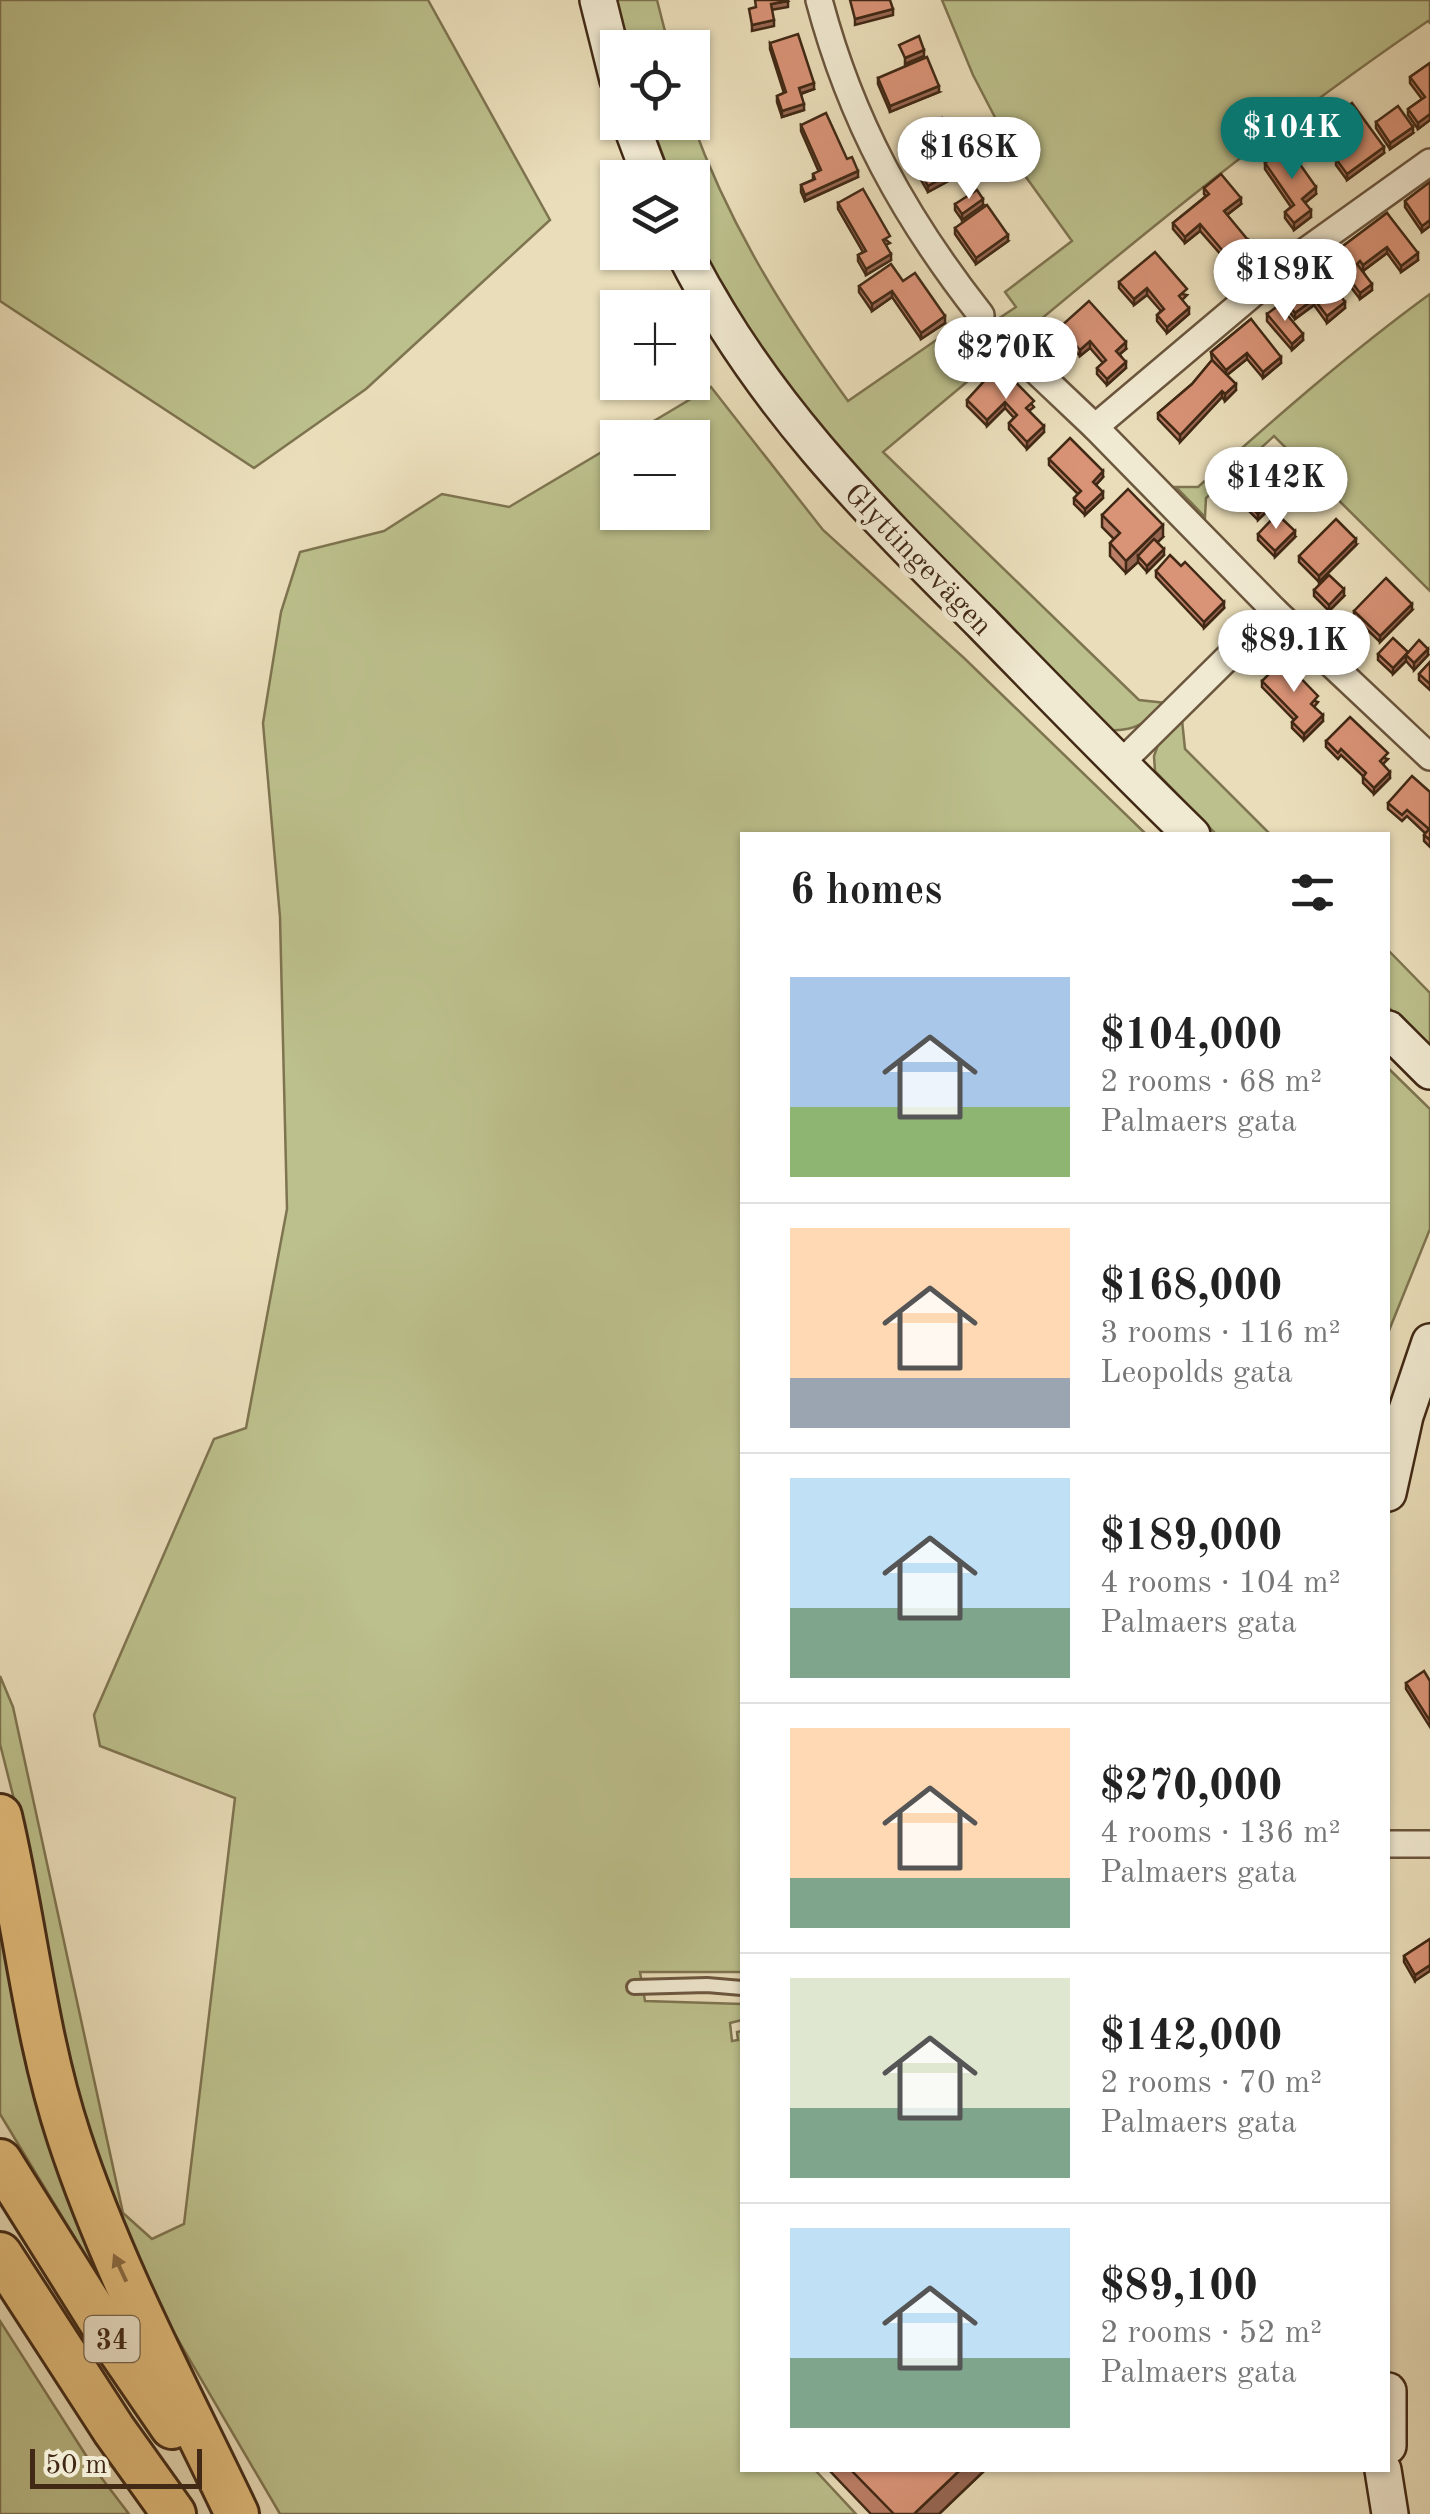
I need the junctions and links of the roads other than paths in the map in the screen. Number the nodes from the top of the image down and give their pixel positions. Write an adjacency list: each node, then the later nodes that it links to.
1 (598, 0): 3 (street)
2 (819, 0): 6 (street)
3 (606, 30)
4 (1430, 162): 8 (street)
5 (694, 270): 11 (street, Glyttingevägen)
6 (982, 315)
7 (1019, 355): 8 (street)
8 (1095, 427): 9 (street)
9 (1274, 611): 10 (street); 11 (street)
10 (1430, 757)
11 (1120, 764): 12 (street, Glyttingevägen)
12 (1189, 832)
13 (1390, 1031): 14 (street)
14 (1430, 1070)
15 (1430, 1342): 16 (street)
16 (1390, 1484)
17 (0, 1816): 25 (highway, one-way to 17)
18 (1390, 1844): 19 (street)
19 (1430, 1844)
20 (634, 1987): 21 (lane)
21 (740, 1988)
22 (0, 2161): 25 (highway, 34)
23 (4, 2263): 24 (highway, 34)
24 (174, 2514)
25 (234, 2514)

